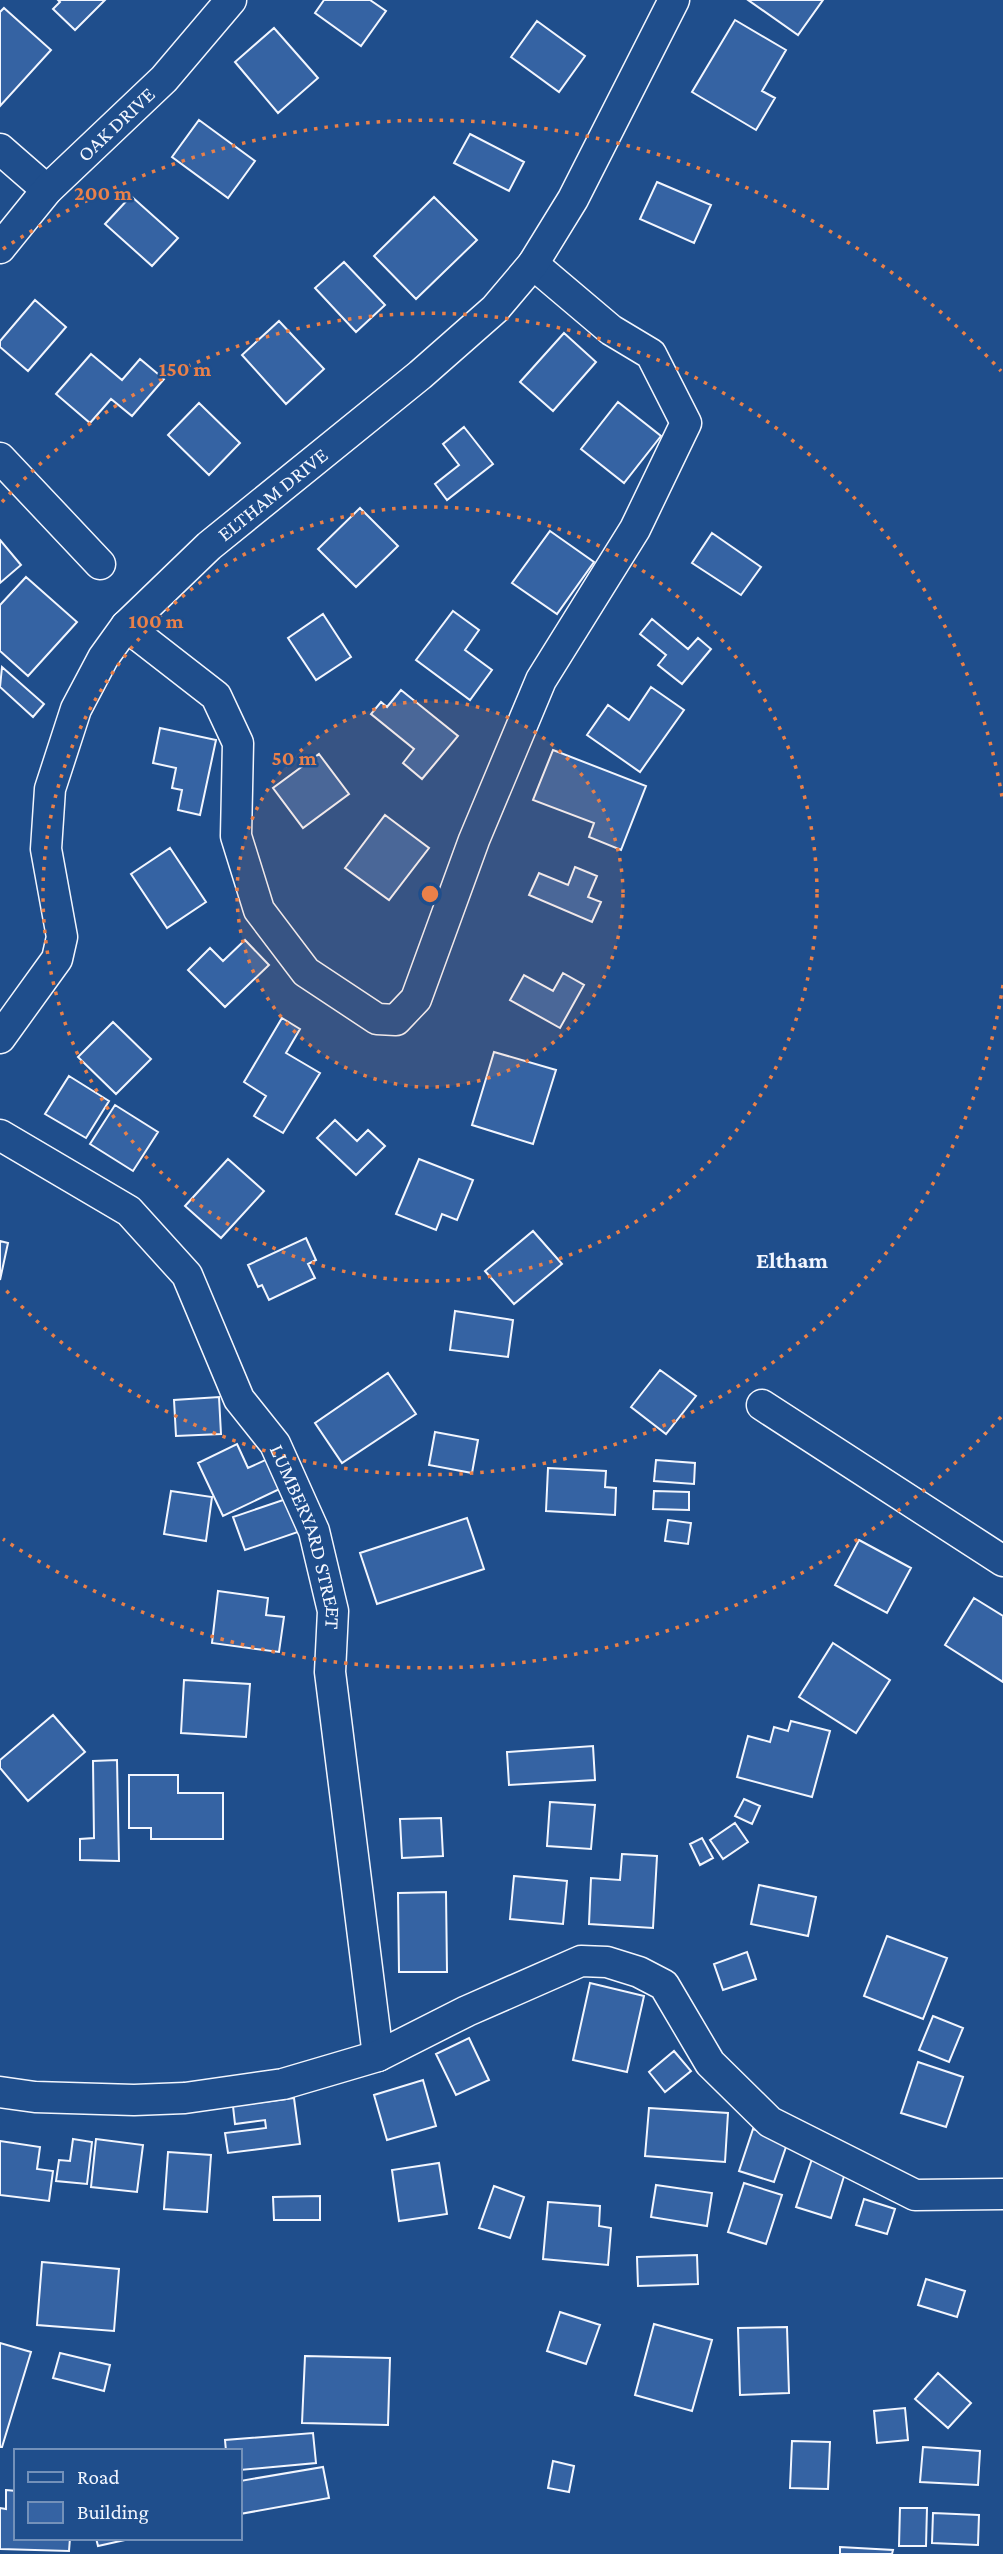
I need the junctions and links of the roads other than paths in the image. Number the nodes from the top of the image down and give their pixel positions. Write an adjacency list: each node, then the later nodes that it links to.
1 (674, 0): 6 (street, ELTHAM DRIVE)
2 (227, 2): 4 (street, OAK DRIVE)
3 (0, 149): 4 (street)
4 (47, 190): 5 (street, OAK DRIVE)
5 (0, 248)
6 (533, 264): 9 (street, ELTHAM DRIVE); 9 (street)
7 (0, 458): 8 (street)
8 (100, 564)
9 (126, 626): 10 (street, ELTHAM DRIVE)
10 (0, 1038)
11 (0, 1135): 14 (street, LUMBERYARD STREET)
12 (762, 1405): 13 (street)
13 (1003, 1561)
14 (378, 2056): 15 (street); 16 (street)
15 (0, 2091)
16 (1003, 2194)

